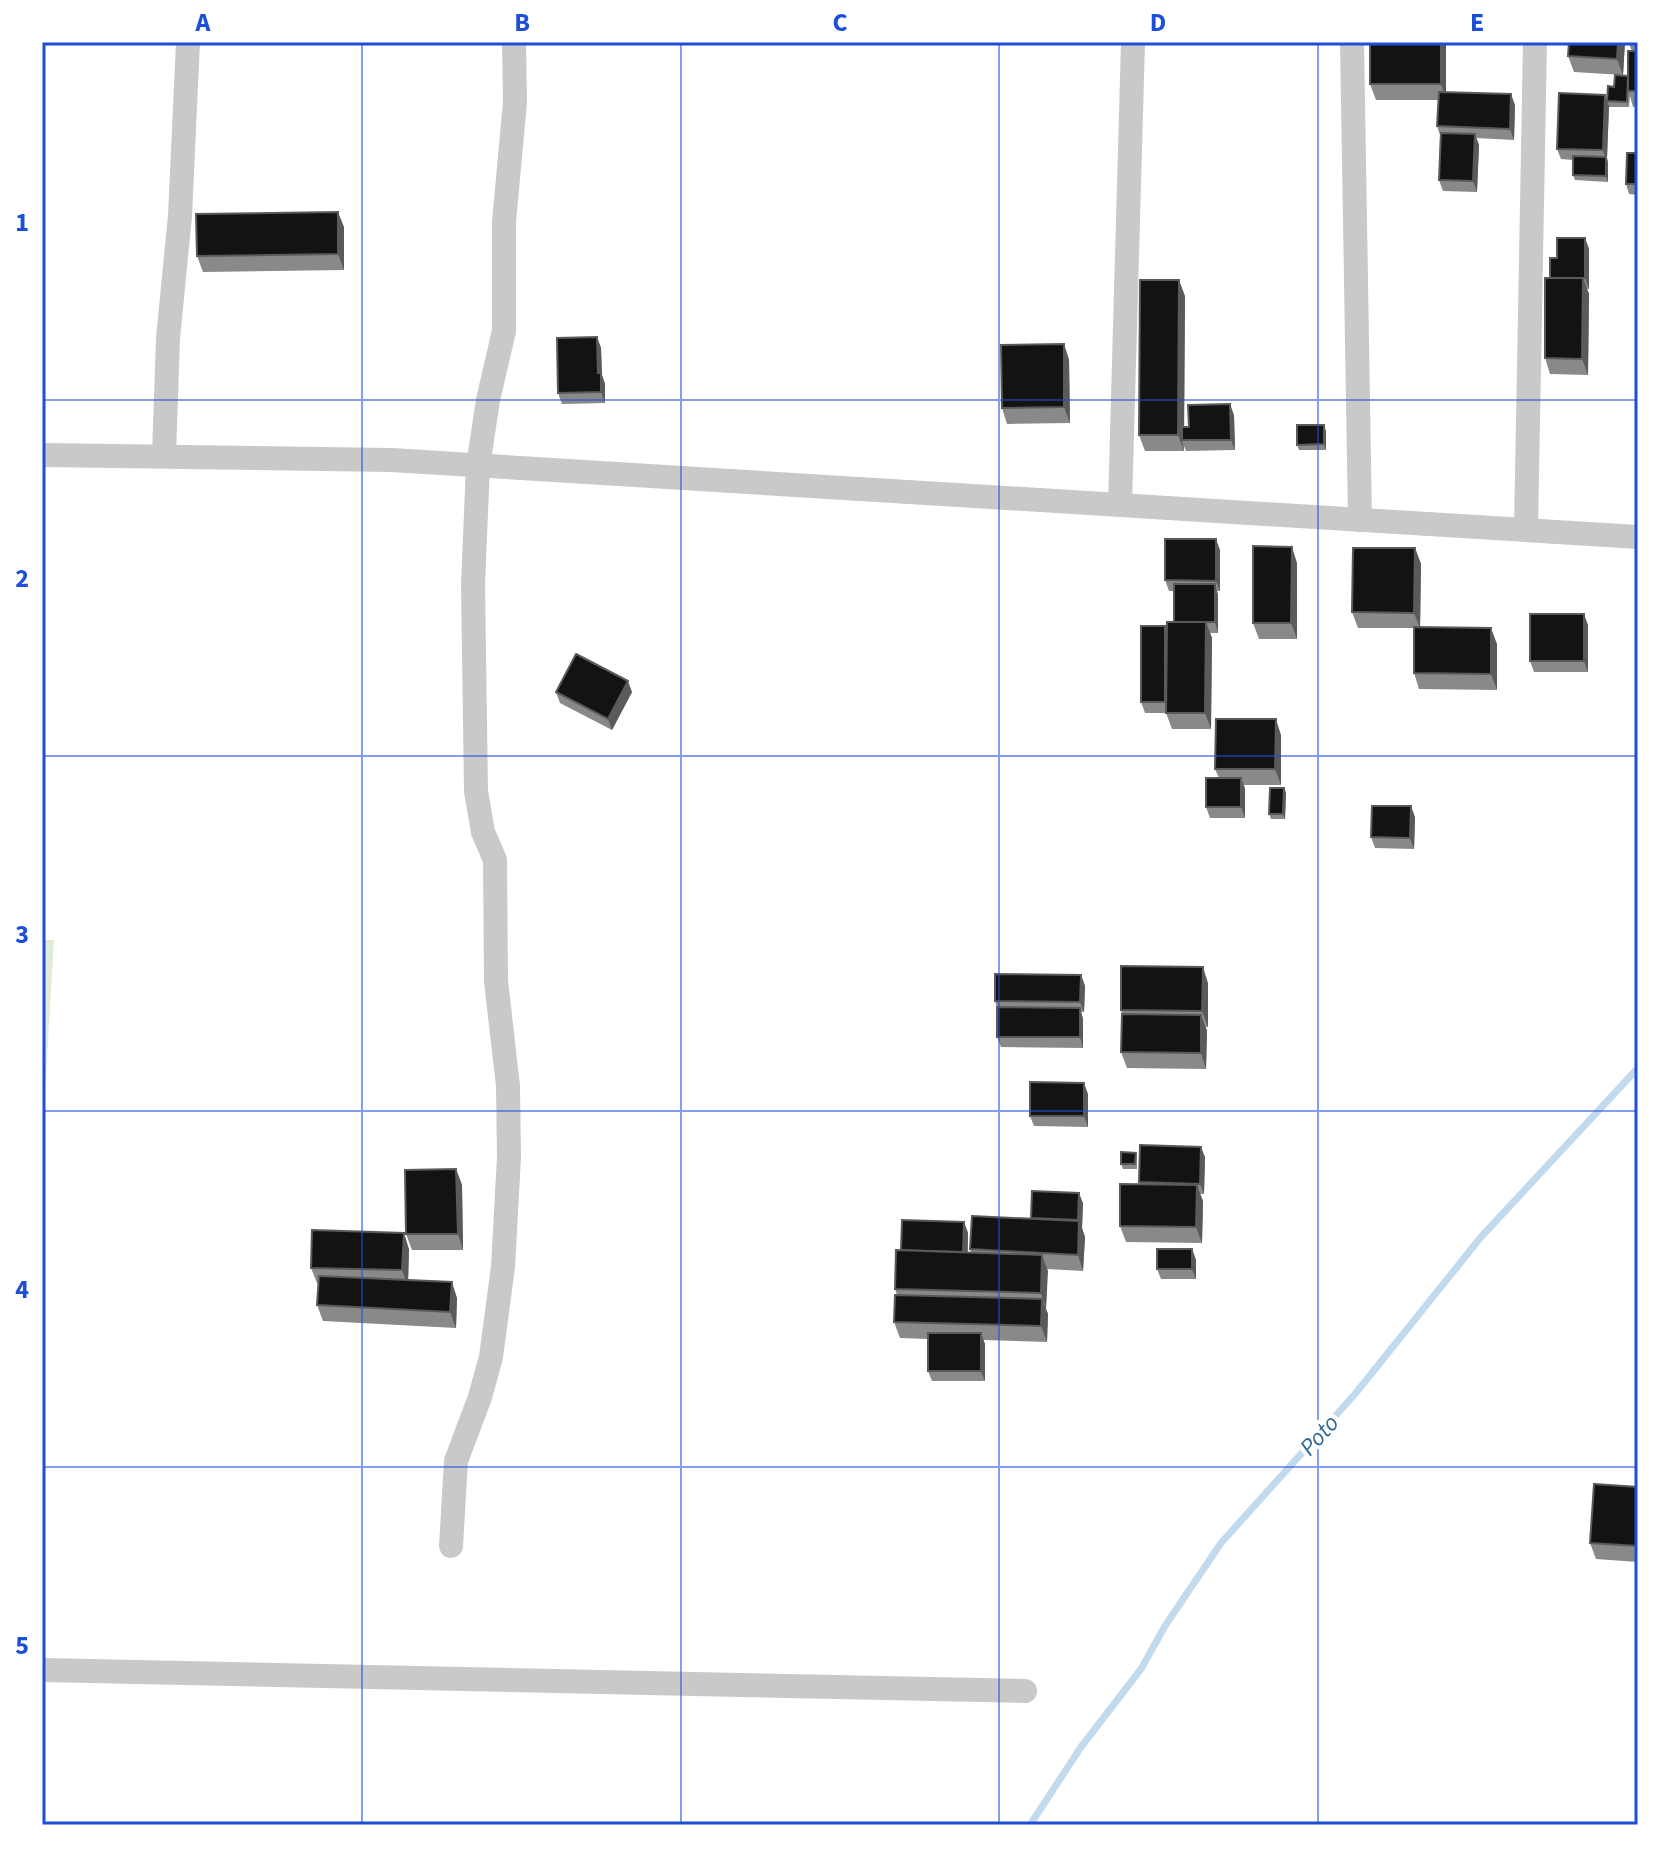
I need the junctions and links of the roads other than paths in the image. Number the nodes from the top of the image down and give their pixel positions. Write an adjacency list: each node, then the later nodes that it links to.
1 (188, 42): 7 (street)
2 (514, 42): 8 (street)
3 (1133, 42): 9 (street)
4 (1352, 42): 10 (street)
5 (1535, 42): 11 (street)
6 (42, 455): 7 (street)
7 (164, 456): 8 (street)
8 (478, 466): 9 (street); 13 (street)
9 (1120, 505): 10 (street)
10 (1360, 520): 11 (street)
11 (1526, 530): 12 (street)
12 (1638, 537)
13 (451, 1546)
14 (42, 1670): 15 (street)
15 (1025, 1691)

